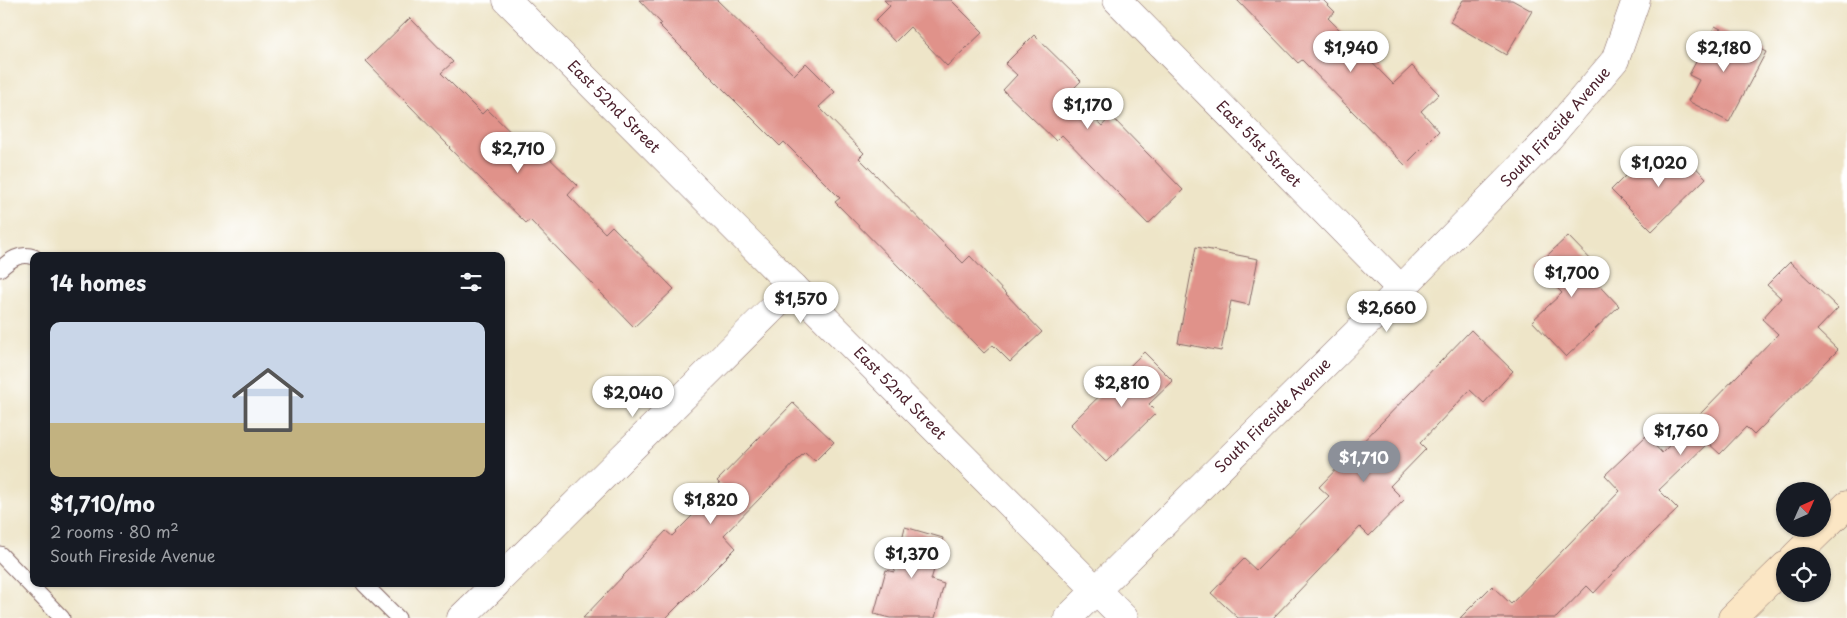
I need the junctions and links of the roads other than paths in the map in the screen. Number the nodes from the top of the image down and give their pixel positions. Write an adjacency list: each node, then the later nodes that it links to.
1 (508, 0): 6 (street, East 52nd Street)
2 (1117, 0): 7 (street, East 51st Street)
3 (1636, 0): 7 (street, South Fireside Avenue)
4 (30, 256): 5 (lane)
5 (0, 269)
6 (794, 287): 11 (street); 17 (street, East 52nd Street)
7 (1401, 289): 17 (street, South Fireside Avenue)
8 (1847, 504): 9 (main road)
9 (1804, 547)
10 (0, 554): 13 (lane)
11 (505, 574)
12 (1776, 575): 23 (main road)
13 (30, 585)
14 (32, 587): 18 (lane)
15 (367, 587): 19 (lane)
16 (493, 587): 20 (street)
17 (1096, 590): 21 (street, South Fireside Avenue); 22 (street, East 52nd Street)
18 (62, 618)
19 (398, 618)
20 (461, 618)
21 (1068, 618)
22 (1124, 618)
23 (1732, 618)

